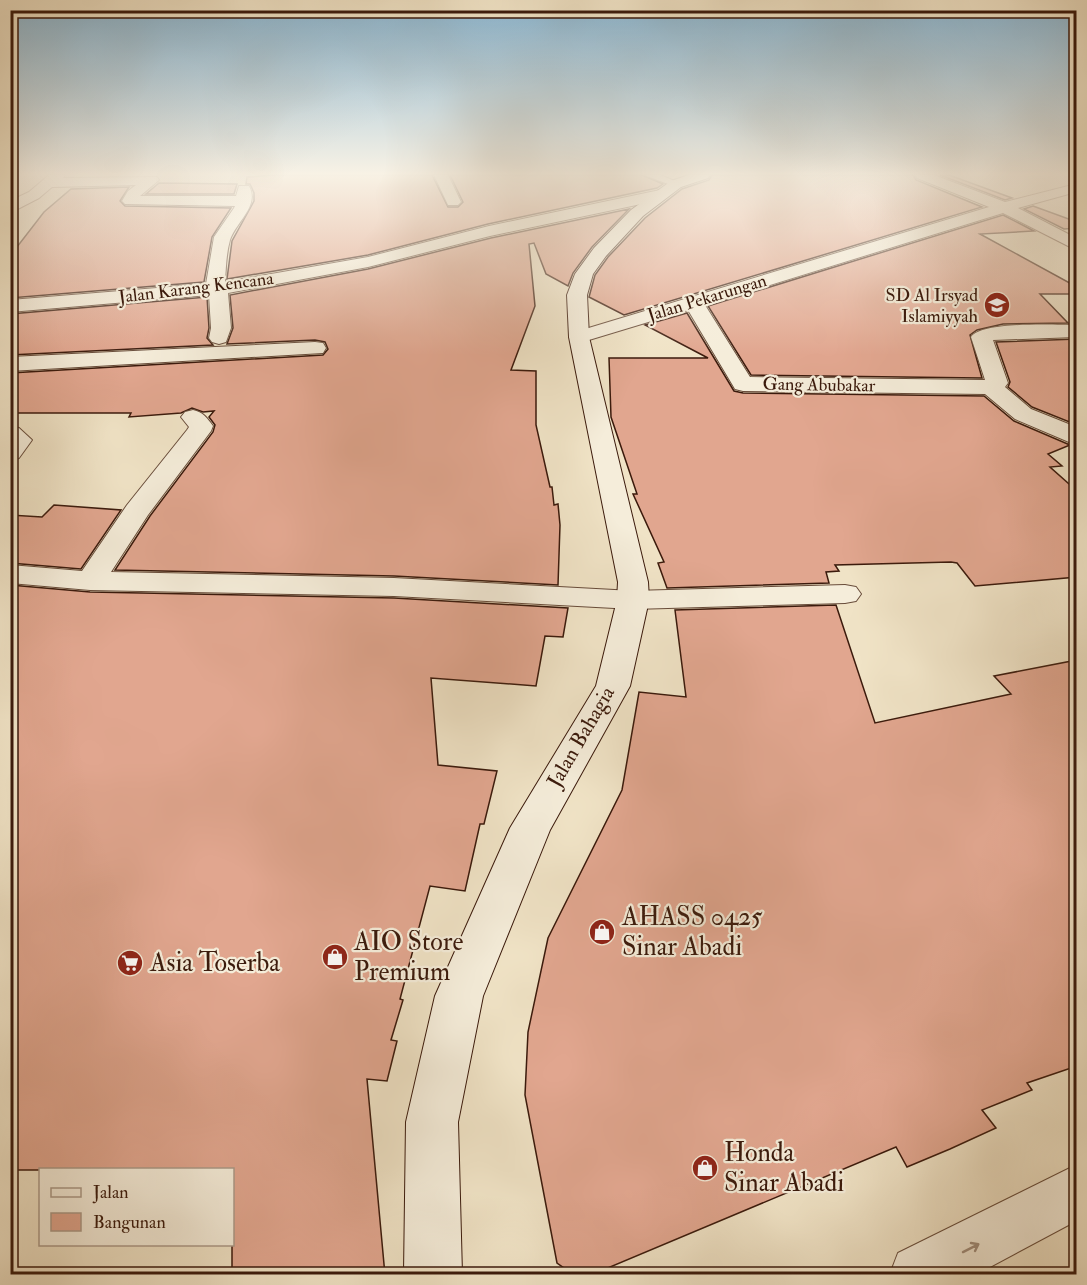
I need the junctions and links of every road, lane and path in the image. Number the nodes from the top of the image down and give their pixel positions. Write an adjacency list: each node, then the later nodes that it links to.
1 (222, 235): 7 (street)
2 (474, 235): 7 (street, Jalan Karang Kencana)
3 (616, 235): 12 (street, Jalan Bahagia)
4 (912, 235): 8 (street, Jalan Pekarungan)
5 (1058, 235): 6 (street)
6 (1077, 245)
7 (216, 289): 9 (street, Jalan Karang Kencana); 11 (street)
8 (693, 302): 12 (street, Jalan Pekarungan); 15 (street, Gang Abubakar)
9 (10, 306)
10 (1077, 331): 15 (street)
11 (219, 338)
12 (579, 338): 23 (street, Jalan Bahagia)
13 (315, 348): 14 (street)
14 (10, 363)
15 (991, 387): 18 (street)
16 (193, 417): 21 (street)
17 (10, 434): 19 (street)
18 (1077, 438)
19 (10, 453)
20 (10, 574): 21 (street)
21 (90, 581): 23 (street)
22 (845, 594): 23 (street)
23 (633, 600): 25 (street, Jalan Bahagia)
24 (1077, 1192): 26 (street, one-way to 24)
25 (433, 1275)
26 (919, 1275)

